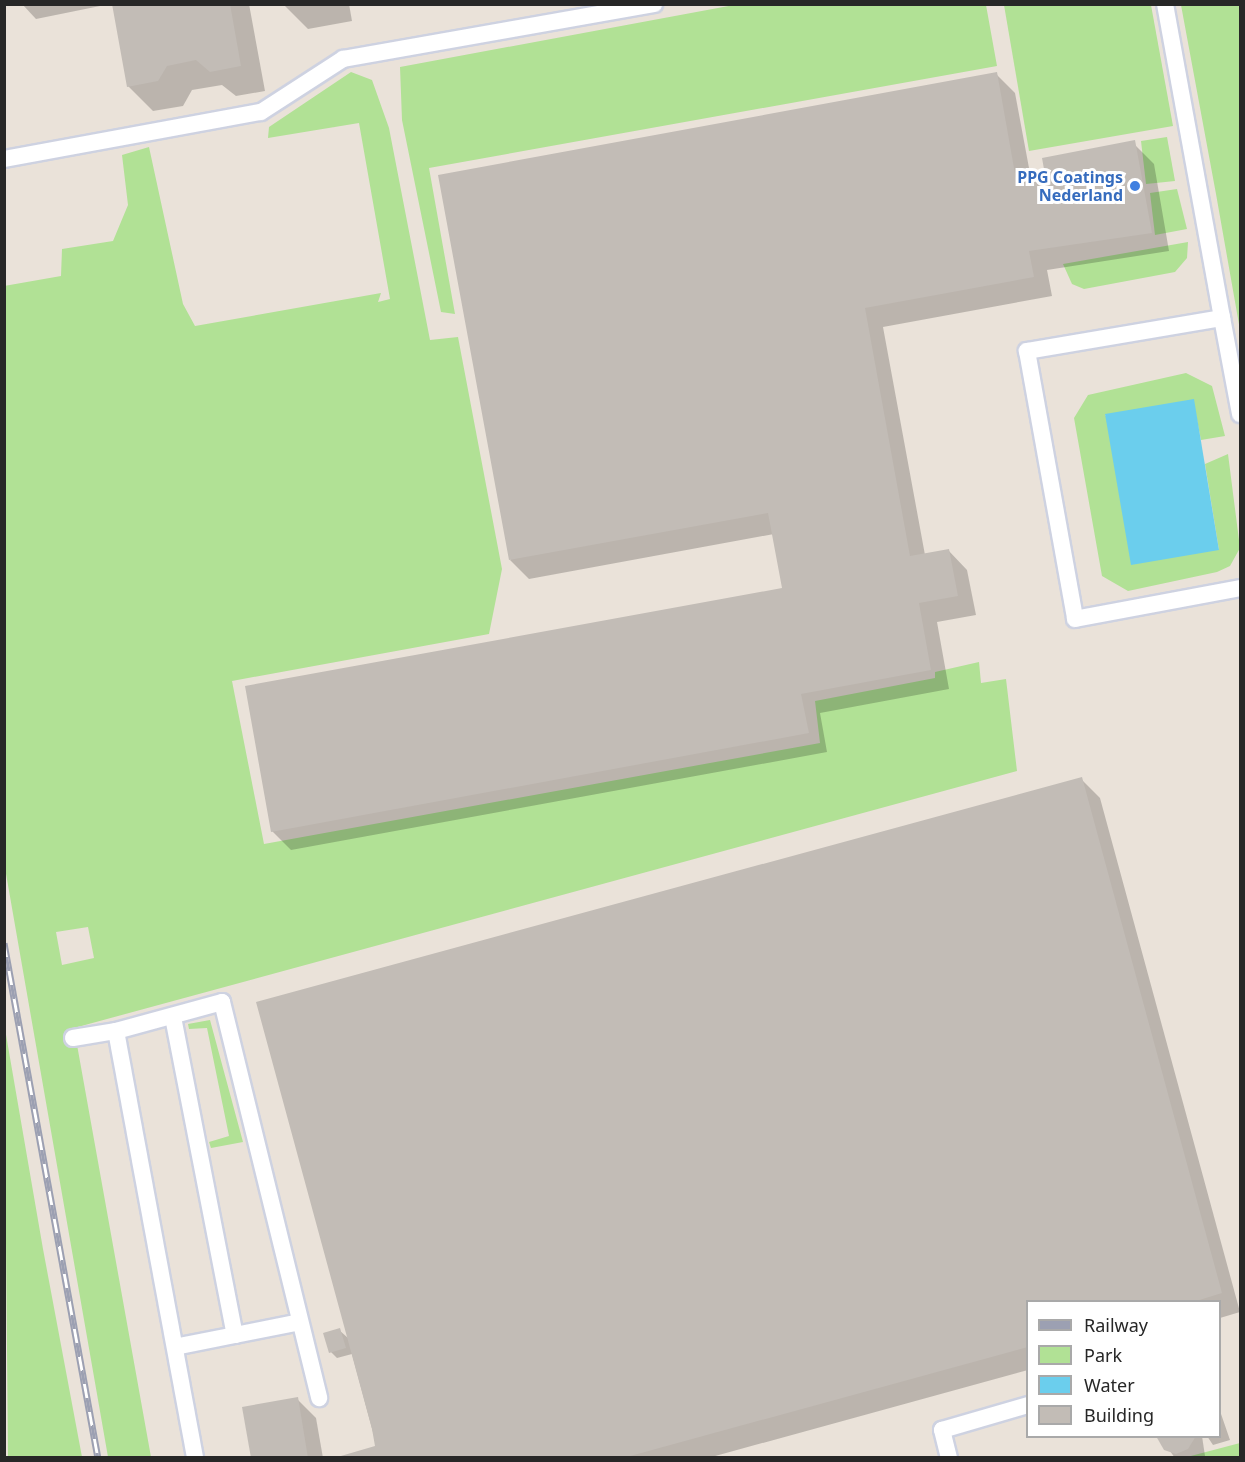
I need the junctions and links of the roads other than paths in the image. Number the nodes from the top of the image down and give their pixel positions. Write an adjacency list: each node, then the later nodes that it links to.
1 (654, 4): 3 (lane)
2 (1165, 4): 4 (lane)
3 (4, 159)
4 (1222, 318): 5 (lane); 6 (lane)
5 (1240, 414)
6 (1240, 588)
7 (173, 1017): 8 (lane); 10 (lane); 11 (lane)
8 (116, 1031): 9 (lane); 12 (lane)
9 (73, 1038)
10 (300, 1322): 11 (lane); 13 (lane)
11 (235, 1335): 12 (lane)
12 (175, 1347): 15 (lane)
13 (318, 1398)
14 (1026, 1406): 16 (lane)
15 (195, 1458)
16 (949, 1458)

